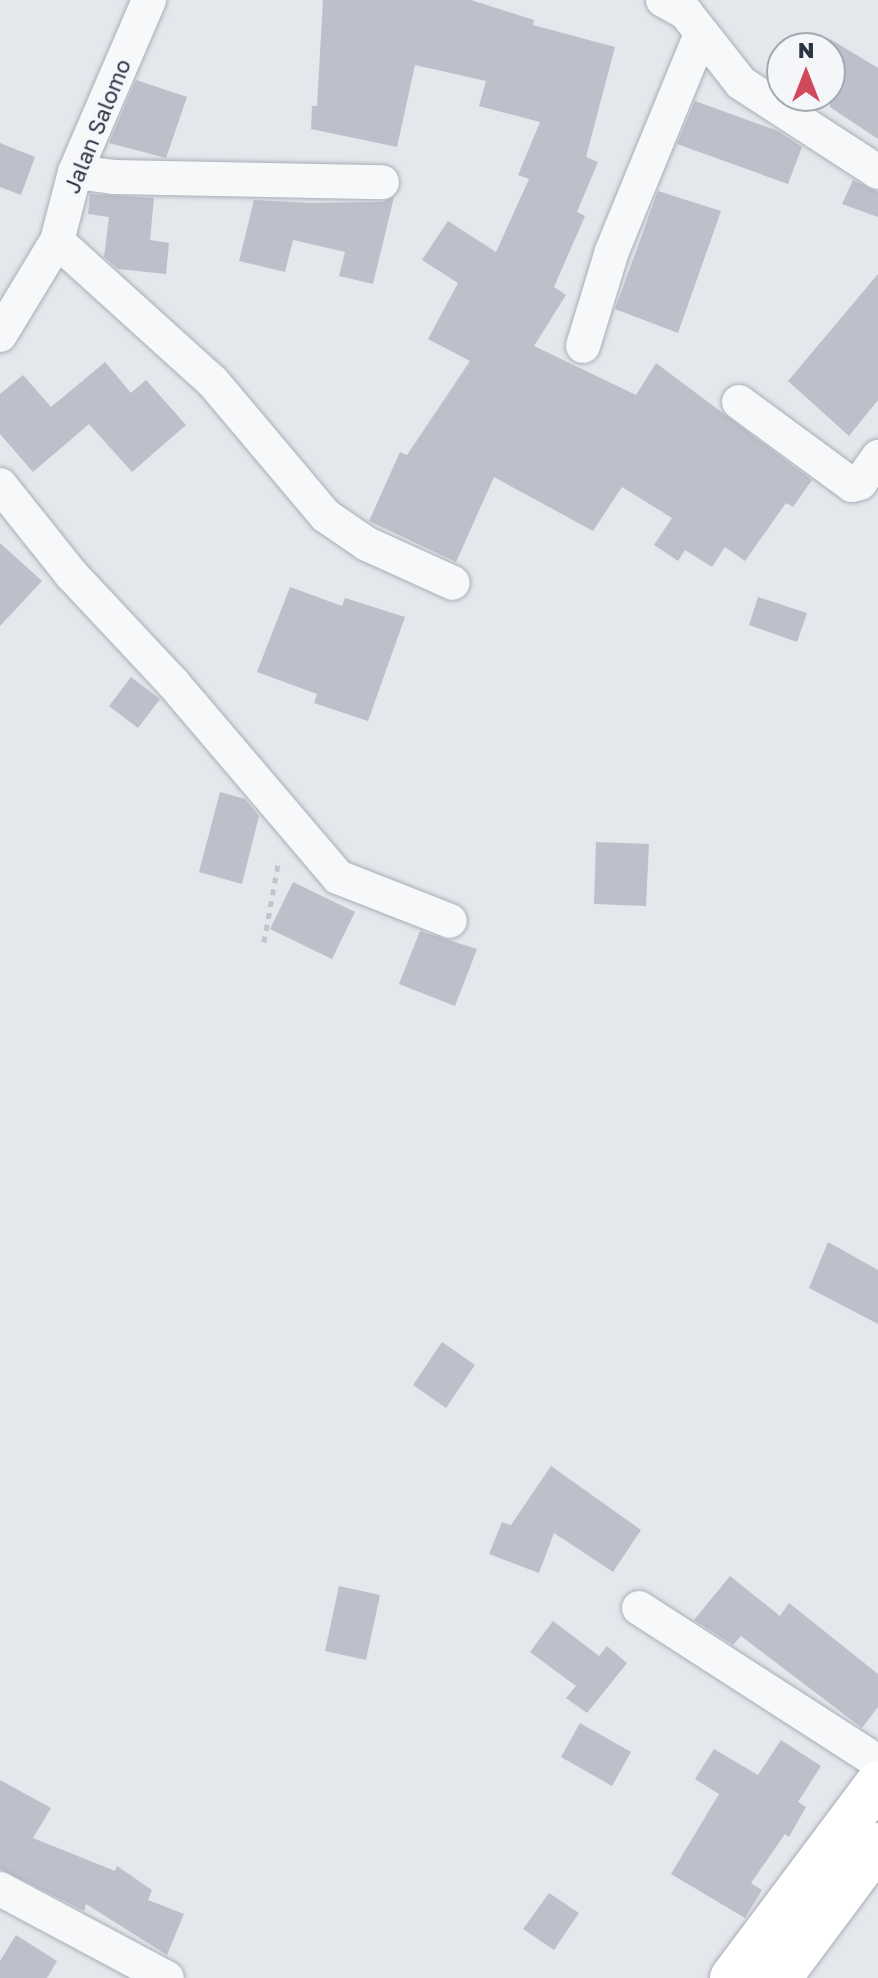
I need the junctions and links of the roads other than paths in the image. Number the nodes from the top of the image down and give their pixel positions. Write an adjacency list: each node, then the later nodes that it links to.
1 (149, 0): 4 (street, Jalan Salomo)
2 (663, 0): 3 (street)
3 (701, 34): 5 (street); 9 (street)
4 (75, 172): 6 (street); 7 (street, Jalan Salomo)
5 (878, 172)
6 (382, 182)
7 (57, 241): 8 (street, Jalan Salomo); 13 (street)
8 (0, 335)
9 (583, 346)
10 (739, 402): 11 (street)
11 (878, 457)
12 (0, 485): 14 (street)
13 (453, 583)
14 (450, 921)
15 (639, 1608): 16 (street)
16 (878, 1762)
17 (878, 1783): 21 (main road)
18 (878, 1845): 22 (main road)
19 (0, 1889): 20 (street)
20 (167, 1978)
21 (732, 1978)
22 (779, 1978)

